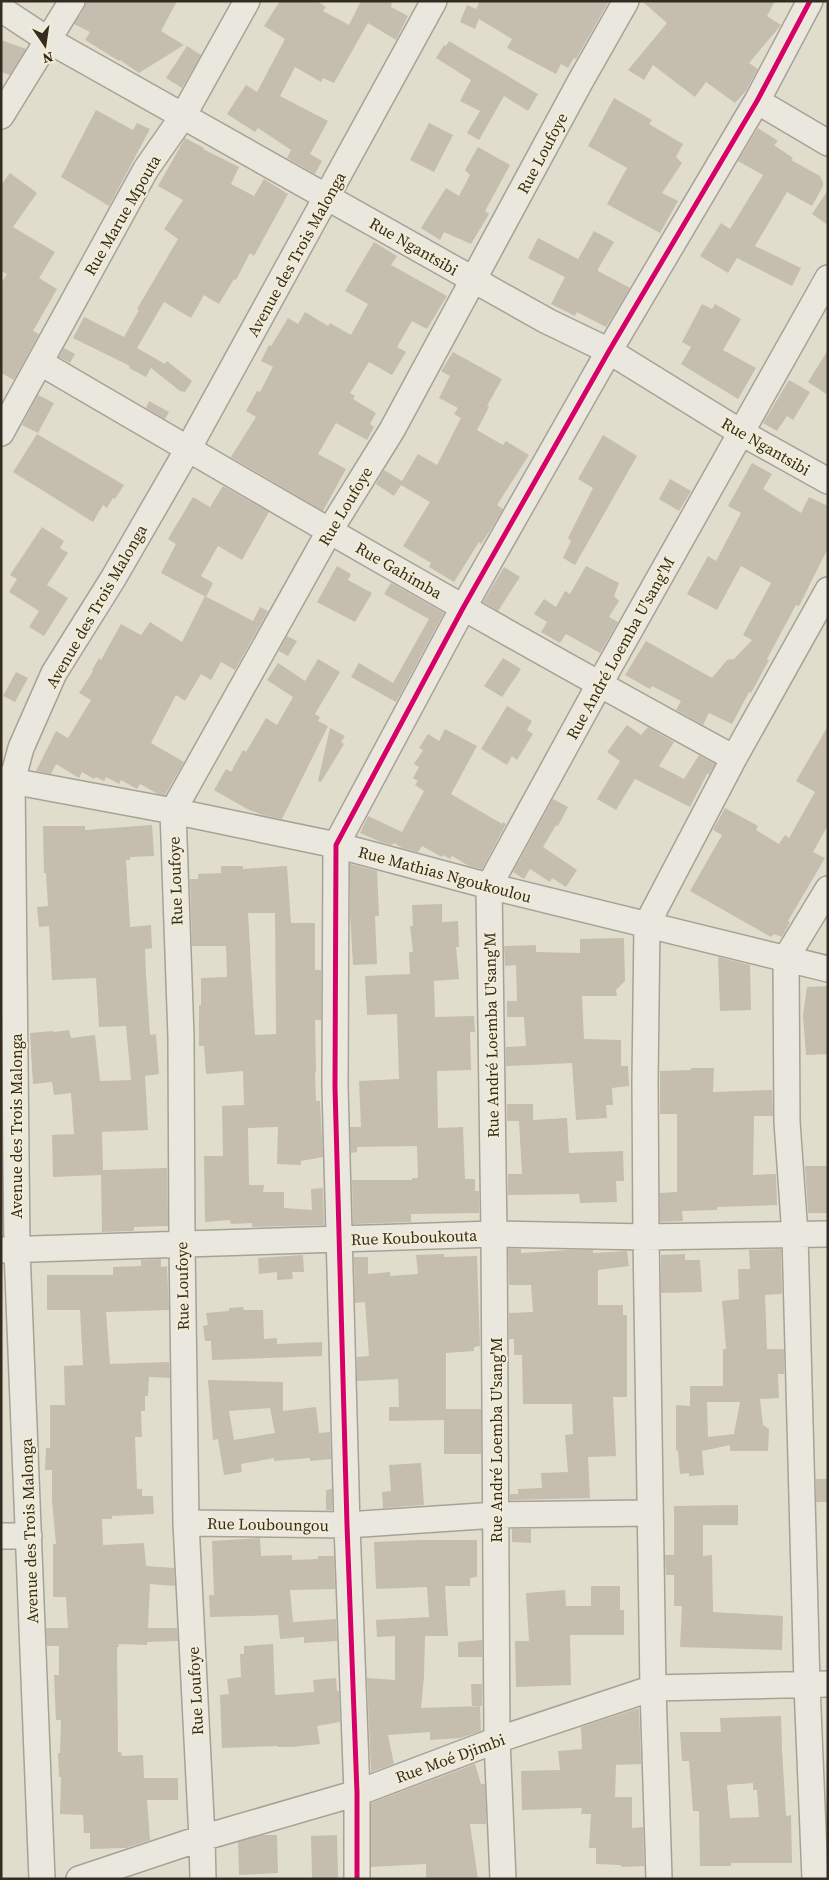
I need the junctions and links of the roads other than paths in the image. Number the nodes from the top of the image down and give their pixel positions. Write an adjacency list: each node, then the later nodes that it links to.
1 (72, 1): 7 (street)
2 (247, 1): 10 (street, Rue Marue Mpouta)
3 (434, 1): 12 (street, Avenue des Trois Malonga)
4 (626, 1): 14 (street, Rue Loufoye)
5 (810, 1): 8 (street)
6 (1, 9): 7 (street, Rue Ngantsibi)
7 (48, 40): 9 (street); 10 (street, Rue Ngantsibi)
8 (758, 102): 11 (street); 15 (street)
9 (1, 116)
10 (183, 116): 12 (street, Rue Ngantsibi); 16 (street, Rue Marue Mpouta)
11 (828, 143)
12 (327, 196): 14 (street, Rue Ngantsibi); 19 (street, Avenue des Trois Malonga)
13 (828, 278): 17 (street, Rue André Loemba U'sang'M)
14 (474, 280): 15 (street, Rue Ngantsibi); 21 (street, Rue Loufoye)
15 (609, 351): 17 (street, Rue Ngantsibi); 23 (street)
16 (41, 363): 18 (street, Rue Marue Mpouta); 19 (street, Rue Gahimba)
17 (740, 432): 20 (street, Rue Ngantsibi); 24 (street, Rue André Loemba U'sang'M)
18 (1, 433)
19 (188, 449): 21 (street, Rue Gahimba); 26 (street, Avenue des Trois Malonga)
20 (828, 481)
21 (330, 530): 23 (street, Rue Gahimba); 27 (street, Rue Loufoye)
22 (828, 590): 25 (street)
23 (463, 608): 24 (street, Rue Gahimba); 28 (street)
24 (599, 685): 25 (street, Rue Gahimba); 29 (street, Rue André Loemba U'sang'M)
25 (734, 758): 31 (street)
26 (6, 780): 27 (street, Rue Mathias Ngoukoulou); 40 (street, Avenue des Trois Malonga)
27 (173, 812): 28 (street, Rue Mathias Ngoukoulou); 39 (street, Rue Loufoye)
28 (336, 845): 29 (street, Rue Mathias Ngoukoulou); 38 (street)
29 (489, 886): 31 (street, Rue Mathias Ngoukoulou); 34 (street, Rue André Loemba U'sang'M)
30 (828, 888): 32 (street)
31 (647, 924): 32 (street, Rue Mathias Ngoukoulou); 37 (street)
32 (786, 958): 33 (street, Rue Mathias Ngoukoulou); 36 (street)
33 (828, 969)
34 (494, 1234): 37 (street, Rue Kouboukouta); 38 (street, Rue Kouboukouta); 42 (street, Rue André Loemba U'sang'M)
35 (828, 1234): 36 (street, Rue Kouboukouta)
36 (794, 1235): 37 (street, Rue Kouboukouta); 47 (street)
37 (646, 1237): 41 (street)
38 (340, 1240): 39 (street, Rue Kouboukouta); 44 (street)
39 (182, 1244): 40 (street, Rue Kouboukouta); 43 (street, Rue Loufoye)
40 (9, 1250): 46 (street, Avenue des Trois Malonga)
41 (650, 1513): 42 (street, Rue Louboungou); 48 (street)
42 (496, 1514): 44 (street, Rue Louboungou); 49 (street, Rue André Loemba U'sang'M)
43 (186, 1523): 44 (street, Rue Louboungou); 51 (street, Rue Loufoye)
44 (347, 1525): 50 (street)
45 (1, 1536): 46 (street)
46 (29, 1536): 52 (street, Avenue des Trois Malonga)
47 (817, 1684): 48 (street, Rue Moé Djimbi); 58 (street)
48 (653, 1688): 49 (street, Rue Moé Djimbi); 57 (street)
49 (497, 1740): 50 (street, Rue Moé Djimbi); 56 (street, Rue André Loemba U'sang'M)
50 (357, 1792): 51 (street, Rue Moé Djimbi); 55 (street)
51 (202, 1838): 53 (street, Rue Moé Djimbi); 54 (street, Rue Loufoye)
52 (42, 1879)
53 (79, 1879)
54 (203, 1879)
55 (357, 1879)
56 (503, 1879)
57 (659, 1879)
58 (815, 1879)

